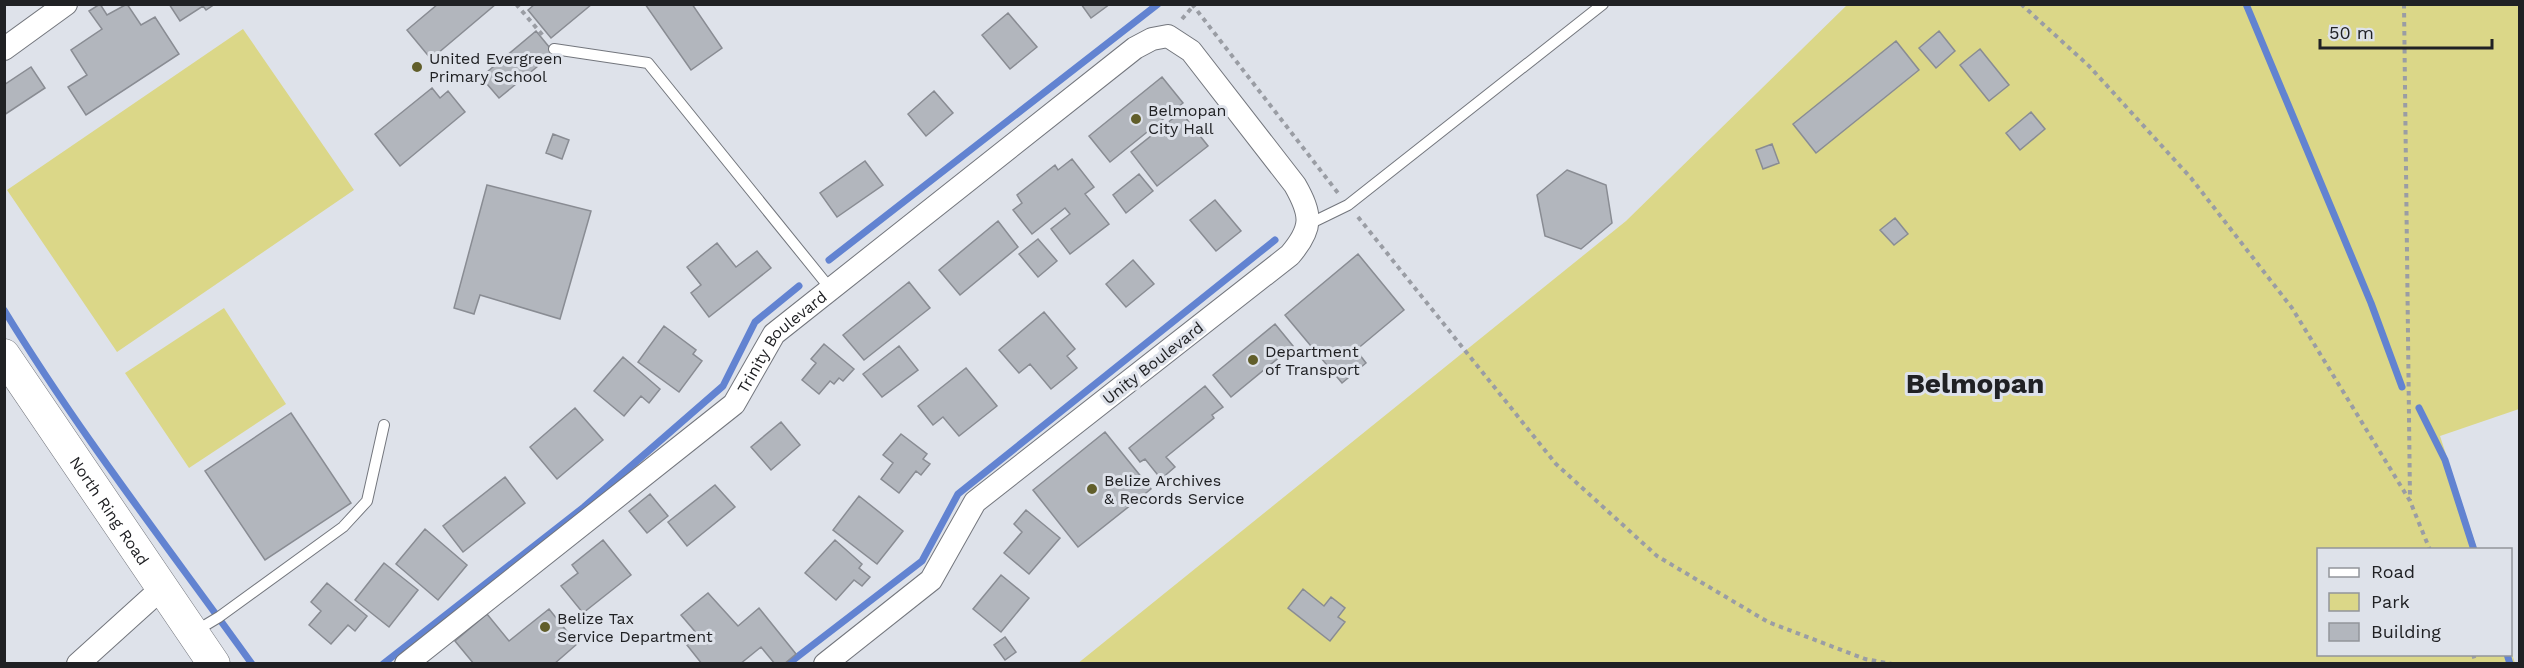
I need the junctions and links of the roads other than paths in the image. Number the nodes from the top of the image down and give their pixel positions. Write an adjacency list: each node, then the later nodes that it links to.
1 (66, 4): 3 (street)
2 (1603, 4): 5 (lane)
3 (4, 49)
4 (554, 49): 6 (lane)
5 (1309, 224): 6 (street, Trinity Boulevard); 14 (street, Unity Boulevard)
6 (829, 287): 13 (street, Trinity Boulevard)
7 (4, 355): 9 (main road, North Ring Road)
8 (384, 425): 10 (lane)
9 (162, 588): 10 (main road, North Ring Road); 11 (street)
10 (192, 634): 12 (main road, North Ring Road)
11 (78, 663)
12 (214, 663)
13 (406, 663)
14 (825, 663)

